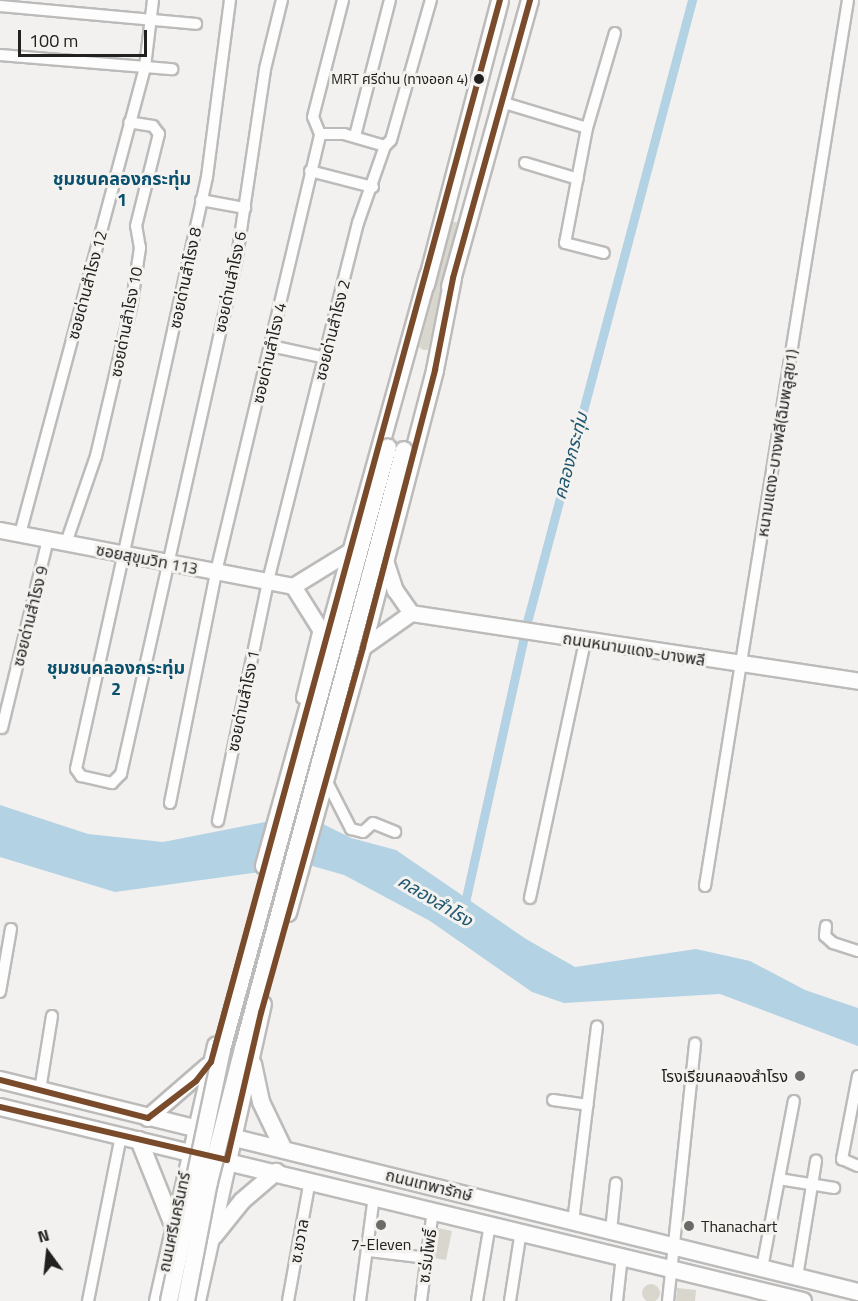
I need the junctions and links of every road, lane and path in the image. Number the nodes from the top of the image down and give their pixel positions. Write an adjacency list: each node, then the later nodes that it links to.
1 (153, 0): 11 (street, ซอยด่านสำโรง 12)
2 (230, 0): 27 (street, ซอยด่านสำโรง 8)
3 (282, 0): 28 (street, ซอยด่านสำโรง 6)
4 (344, 0): 20 (street)
5 (390, 0): 21 (street)
6 (431, 0): 22 (street, ซอยด่านสำโรง 2)
7 (500, 0): 30 (main road, ถนนศรีนครินทร์)
8 (530, 0): 17 (main road, ถนนศรีนครินทร์)
9 (848, 0): 50 (street, หนามแดง-บางพลี(ฉิมพลูสุข1))
10 (0, 6): 11 (street)
11 (151, 21): 12 (street); 15 (street, ซอยด่านสำโรง 12)
12 (196, 24)
13 (615, 33): 19 (street)
14 (0, 55): 15 (street)
15 (145, 67): 16 (street); 18 (street, ซอยด่านสำโรง 12)
16 (172, 69)
17 (501, 102): 19 (street); 31 (main road, ถนนศรีนครินทร์)
18 (129, 122): 36 (street, ซอยด่านสำโรง 12); 38 (street, ซอยด่านสำโรง 10)
19 (587, 128): 25 (street)
20 (320, 134): 21 (street); 24 (street, ซอยด่านสำโรง 4)
21 (355, 136): 22 (street)
22 (385, 146): 26 (street, ซอยด่านสำโรง 2)
23 (525, 163): 25 (street)
24 (310, 171): 26 (street); 32 (street, ซอยด่านสำโรง 4)
25 (578, 179): 29 (street)
26 (373, 187): 33 (street, ซอยด่านสำโรง 2)
27 (201, 200): 28 (street); 40 (street, ซอยด่านสำโรง 8)
28 (245, 208): 42 (street, ซอยด่านสำโรง 6)
29 (604, 253)
30 (428, 275): 34 (main road, ถนนศรีนครินทร์); 39 (main road, ถนนศรีนครินทร์)
31 (453, 278): 34 (main road, ถนนศรีนครินทร์); 41 (main road, ถนนศรีนครินทร์)
32 (271, 346): 33 (street); 43 (street, ซอยด่านสำโรง 4)
33 (326, 358): 44 (street, ซอยด่านสำโรง 2)
34 (396, 448): 113 (main road, ถนนศรีนครินทร์, bridge); 115 (main road, ถนนศรีนครินทร์, bridge)
35 (0, 530): 36 (main road, ซอยสุขุมวิท 113)
36 (20, 534): 37 (main road, ซอยสุขุมวิท 113)
37 (48, 539): 38 (main road, ซอยสุขุมวิท 113); 52 (street, ซอยด่านสำโรง 9)
38 (66, 543): 40 (main road, ซอยสุขุมวิท 113)
39 (350, 551): 45 (main road); 47 (main road, ถนนศรีนครินทร์)
40 (123, 553): 42 (main road, ซอยสุขุมวิท 113); 53 (street, ซอยด่านสำโรง 8)
41 (385, 560): 46 (main road); 49 (main road, ถนนศรีนครินทร์)
42 (168, 563): 43 (main road, ซอยสุขุมวิท 113); 53 (street, ซอยด่านสำโรง 6)
43 (216, 572): 44 (main road, ซอยสุขุมวิท 113); 55 (street, ซอยด่านสำโรง 4)
44 (268, 582): 45 (main road, ซอยสุขุมวิท 113); 56 (street, ซอยด่านสำโรง 1)
45 (294, 586): 47 (main road)
46 (411, 613): 48 (main road, ถนนหนามแดง-บางพลี); 49 (main road)
47 (322, 633): 54 (street); 64 (main road, ถนนศรีนครินทร์)
48 (585, 642): 50 (main road, ถนนหนามแดง-บางพลี); 59 (street)
49 (368, 643): 57 (street); 65 (main road, ถนนศรีนครินทร์)
50 (742, 666): 51 (main road, ถนนหนามแดง-บางพลี); 58 (street, หนามแดง-บางพลี(ฉิมพลูสุข1))
51 (858, 681)
52 (2, 728)
53 (96, 779)
54 (283, 780)
55 (170, 803)
56 (218, 821)
57 (395, 832)
58 (705, 886)
59 (530, 898)
60 (826, 926): 62 (street)
61 (11, 929): 63 (street)
62 (858, 951)
63 (0, 992)
64 (227, 1004): 67 (main road); 71 (main road, ถนนศรีนครินทร์)
65 (261, 1013): 67 (main road); 70 (main road, ถนนศรีนครินทร์)
66 (52, 1016): 74 (street)
67 (238, 1025): 81 (main road)
68 (597, 1026): 77 (street)
69 (695, 1043): 105 (street)
70 (251, 1054): 83 (main road, ถนนศรีนครินทร์); 85 (main road)
71 (211, 1062): 79 (main road); 80 (main road, ถนนศรีนครินทร์)
72 (858, 1076): 90 (street)
73 (0, 1080): 74 (main road, ถนนเทพารักษ์)
74 (40, 1090): 79 (main road, ถนนเทพารักษ์)
75 (554, 1100): 77 (street)
76 (794, 1101): 92 (street)
77 (588, 1105): 99 (street)
78 (0, 1107): 82 (main road, ถนนเทพารักษ์)
79 (148, 1118): 80 (main road, ถนนเทพารักษ์)
80 (194, 1128): 81 (main road, ถนนเทพารักษ์); 86 (main road, ถนนศรีนครินทร์)
81 (212, 1132): 83 (main road, ถนนเทพารักษ์); 87 (main road)
82 (121, 1136): 84 (main road, ถนนเทพารักษ์); 116 (street)
83 (233, 1137): 85 (main road, ถนนเทพารักษ์); 88 (main road, ถนนศรีนครินทร์)
84 (139, 1140): 86 (main road, ถนนเทพารักษ์); 100 (main road)
85 (284, 1150): 99 (main road, ถนนเทพารักษ์)
86 (188, 1152): 87 (main road, ถนนเทพารักษ์); 100 (main road, ถนนศรีนครินทร์)
87 (207, 1156): 88 (main road, ถนนเทพารักษ์); 113 (main road)
88 (227, 1160): 91 (main road, ถนนเทพารักษ์); 104 (main road, ถนนศรีนครินทร์)
89 (816, 1161): 95 (street)
90 (858, 1166)
91 (276, 1172): 93 (main road, ถนนเทพารักษ์); 104 (main road)
92 (779, 1179): 95 (street); 109 (street)
93 (310, 1180): 97 (main road, ถนนเทพารักษ์); 118 (street, ซ.ชวาล)
94 (616, 1183): 103 (street)
95 (812, 1184): 96 (street); 111 (street)
96 (834, 1188)
97 (374, 1196): 98 (main road, ถนนเทพารักษ์); 106 (street)
98 (433, 1210): 101 (main road, ถนนเทพารักษ์); 108 (street, ซ.ร่มโพธิ์)
99 (573, 1222): 103 (main road, ถนนเทพารักษ์)
100 (172, 1223): 115 (main road, ถนนศรีนครินทร์)
101 (490, 1224): 102 (main road, ถนนเทพารักษ์); 121 (street)
102 (521, 1231): 107 (main road, ถนนเทพารักษ์); 122 (street)
103 (611, 1231): 105 (main road, ถนนเทพารักษ์)
104 (209, 1243): 117 (main road, ถนนศรีนครินทร์)
105 (675, 1247): 109 (main road, ถนนเทพารักษ์); 110 (street)
106 (368, 1251): 108 (street); 119 (street)
107 (622, 1256): 110 (main road, ถนนเทพารักษ์); 123 (street)
108 (427, 1258): 120 (street, ซ.ร่มโพธิ์)
109 (762, 1268): 111 (main road, ถนนเทพารักษ์)
110 (672, 1269): 114 (main road, ถนนเทพารักษ์); 124 (street)
111 (796, 1277): 112 (main road, ถนนเทพารักษ์)
112 (858, 1292)
113 (183, 1293): 115 (main road); 117 (main road)
114 (759, 1296): 125 (main road, ถนนเทพารักษ์)
115 (162, 1300)
116 (88, 1301)
117 (196, 1301)
118 (288, 1301)
119 (360, 1301)
120 (421, 1301)
121 (477, 1301)
122 (510, 1301)
123 (617, 1301)
124 (668, 1301)
125 (803, 1301)

